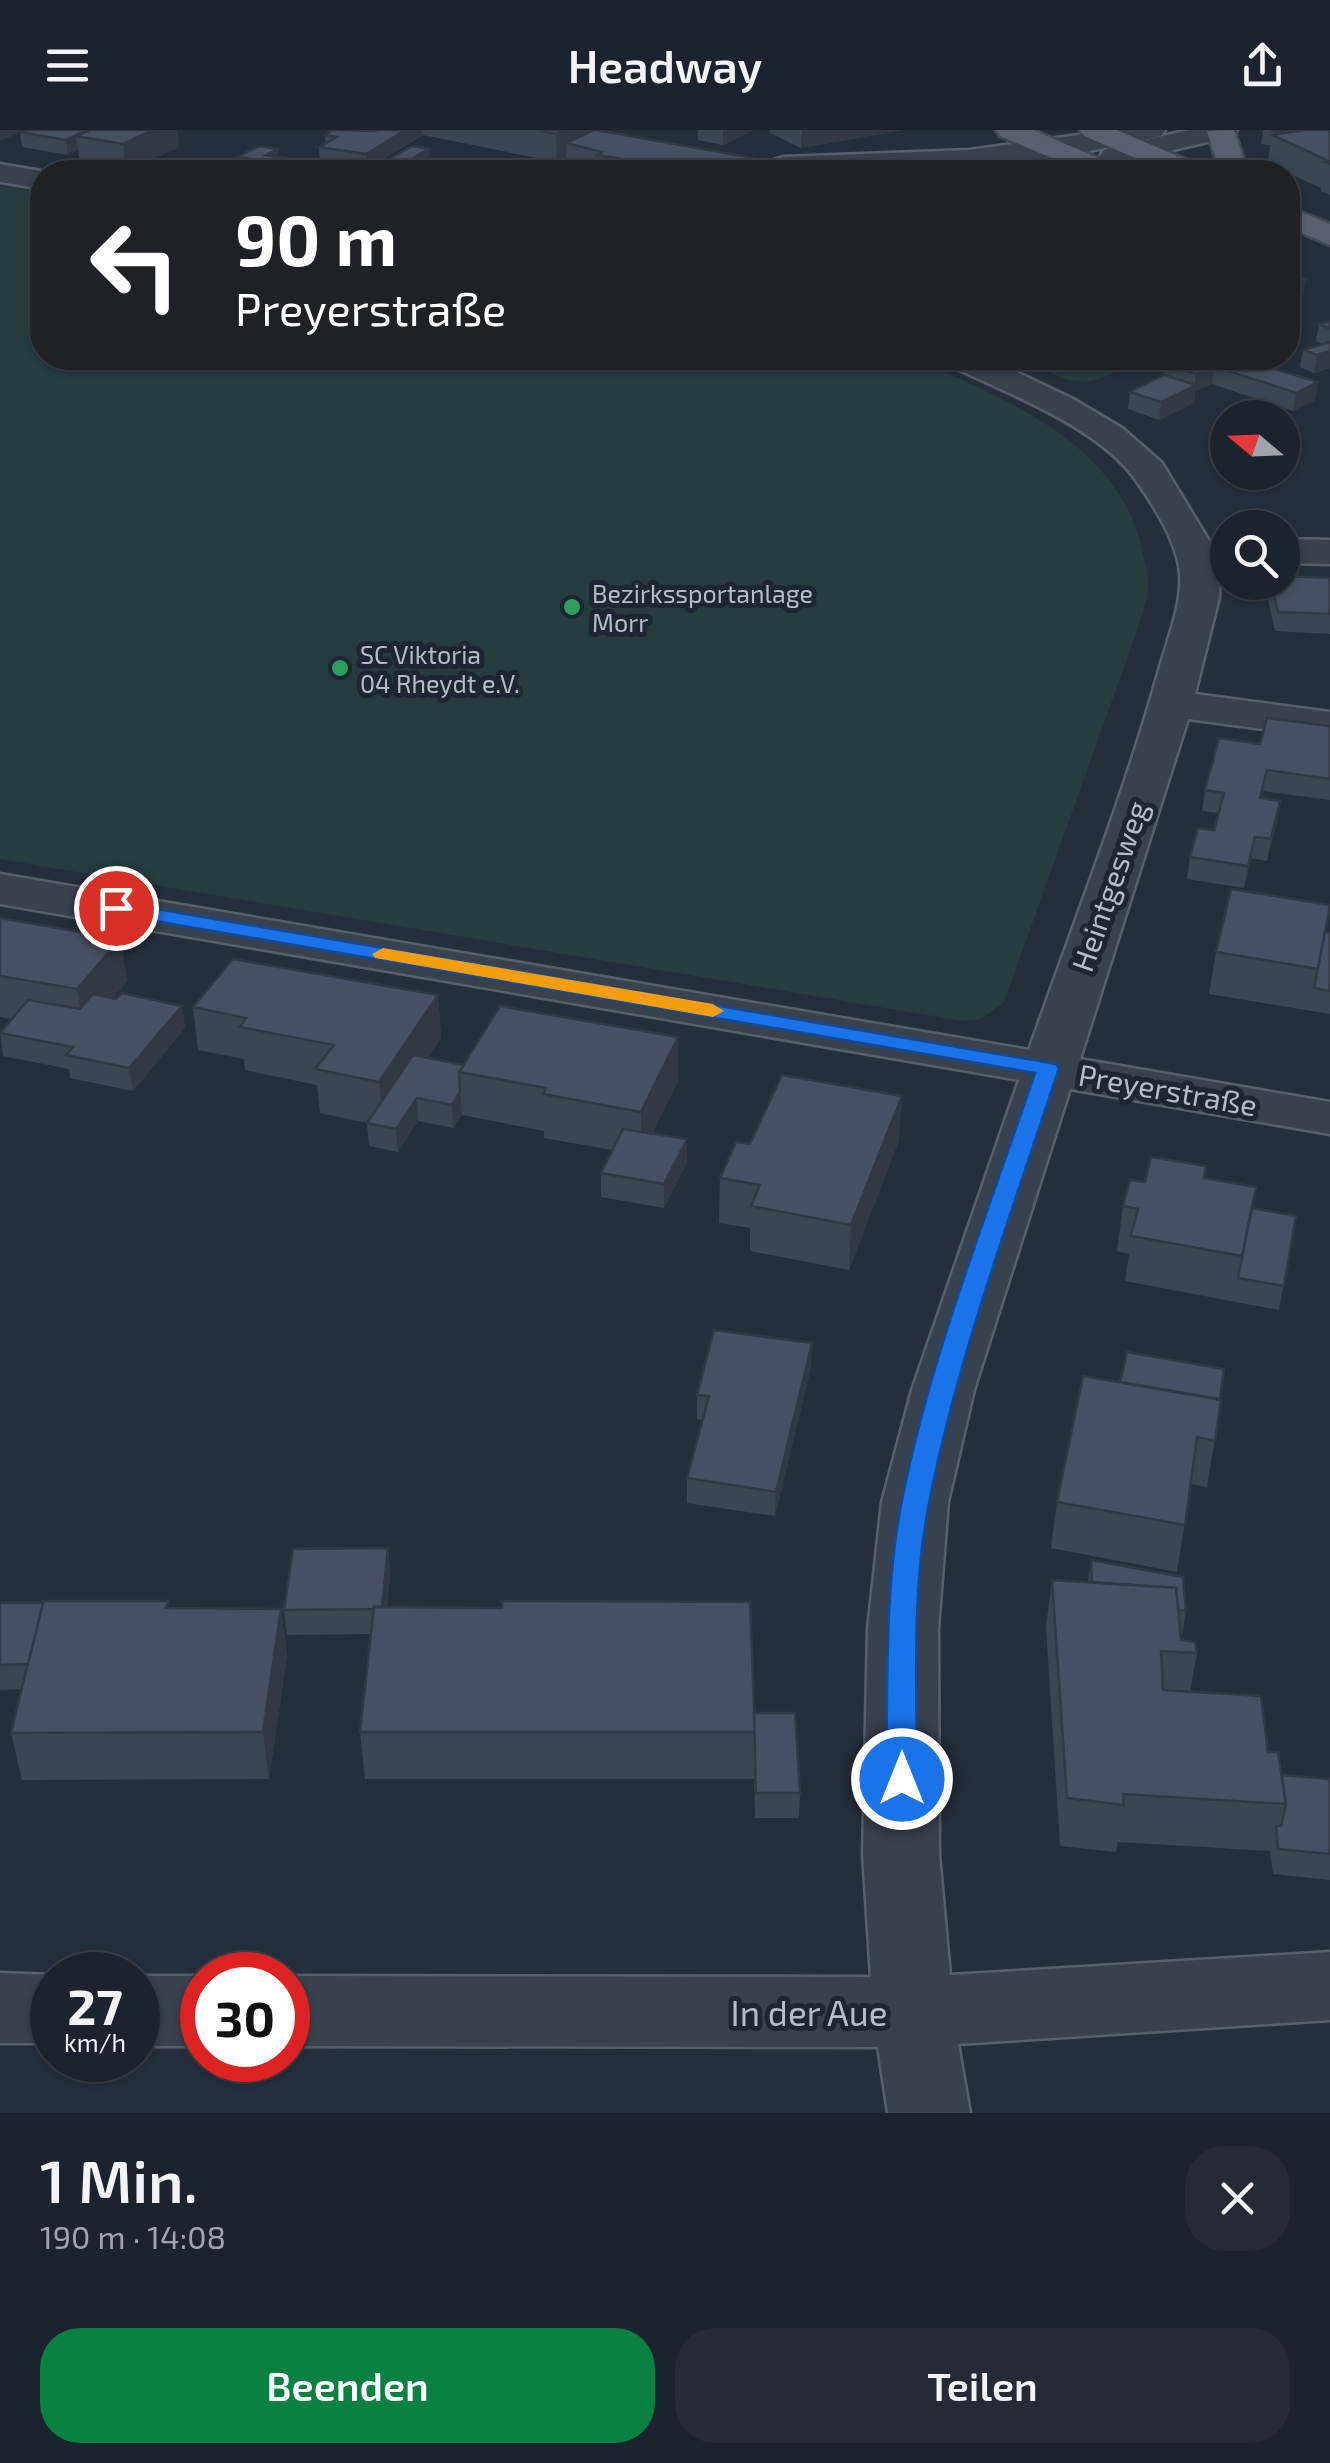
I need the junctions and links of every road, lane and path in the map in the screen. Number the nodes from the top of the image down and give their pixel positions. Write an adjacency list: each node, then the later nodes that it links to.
1 (1010, 130): 4 (main road)
2 (1222, 130): 3 (street); 9 (main road)
3 (1126, 138): 4 (street); 7 (street); 8 (main road)
4 (1054, 148): 5 (street); 6 (main road)
5 (913, 160)
6 (1080, 160)
7 (1102, 160)
8 (1168, 160)
9 (1231, 160)
10 (0, 173): 11 (street)
11 (30, 178)
12 (1300, 222): 13 (main road)
13 (1330, 236)
14 (989, 370): 15 (street, Heintgesweg)
15 (1210, 548)
16 (1210, 551): 19 (street, Heintgesweg)
17 (1300, 551): 18 (street)
18 (1330, 552)
19 (1170, 704): 20 (street); 22 (street, Heintgesweg)
20 (1330, 724)
21 (0, 888): 22 (street, Preyerstraße)
22 (1048, 1068): 23 (street, Preyerstraße); 28 (street, Heintgesweg)
23 (1330, 1118)
24 (1330, 1986): 28 (street, In der Aue)
25 (0, 2008): 26 (street)
26 (30, 2009)
27 (310, 2011): 28 (street, In der Aue)
28 (913, 2012): 29 (street, Heintgesweg)
29 (930, 2113)

